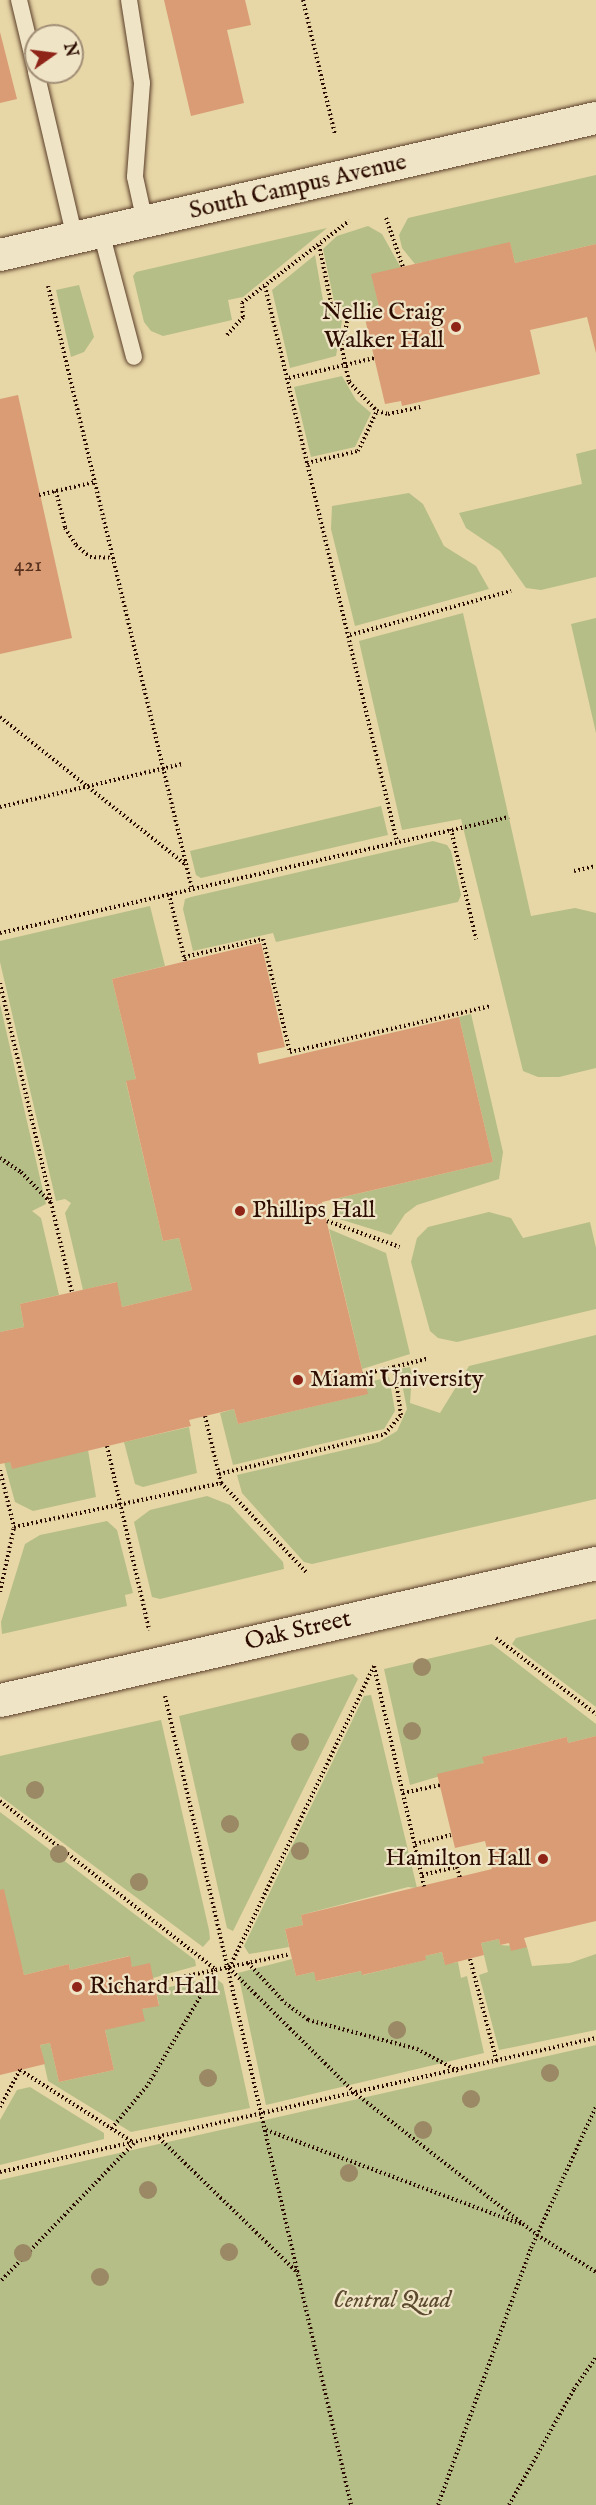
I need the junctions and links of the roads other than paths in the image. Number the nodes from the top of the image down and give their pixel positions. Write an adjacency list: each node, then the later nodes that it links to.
1 (19, 0): 3 (lane)
2 (129, 0): 6 (lane)
3 (25, 24)
4 (40, 84): 7 (lane)
5 (596, 118): 6 (street, South Campus Avenue)
6 (145, 222): 7 (street, South Campus Avenue)
7 (88, 235): 8 (street, South Campus Avenue); 9 (lane)
8 (0, 255)
9 (134, 357)
10 (596, 1563): 11 (street, Oak Street)
11 (0, 1700)

